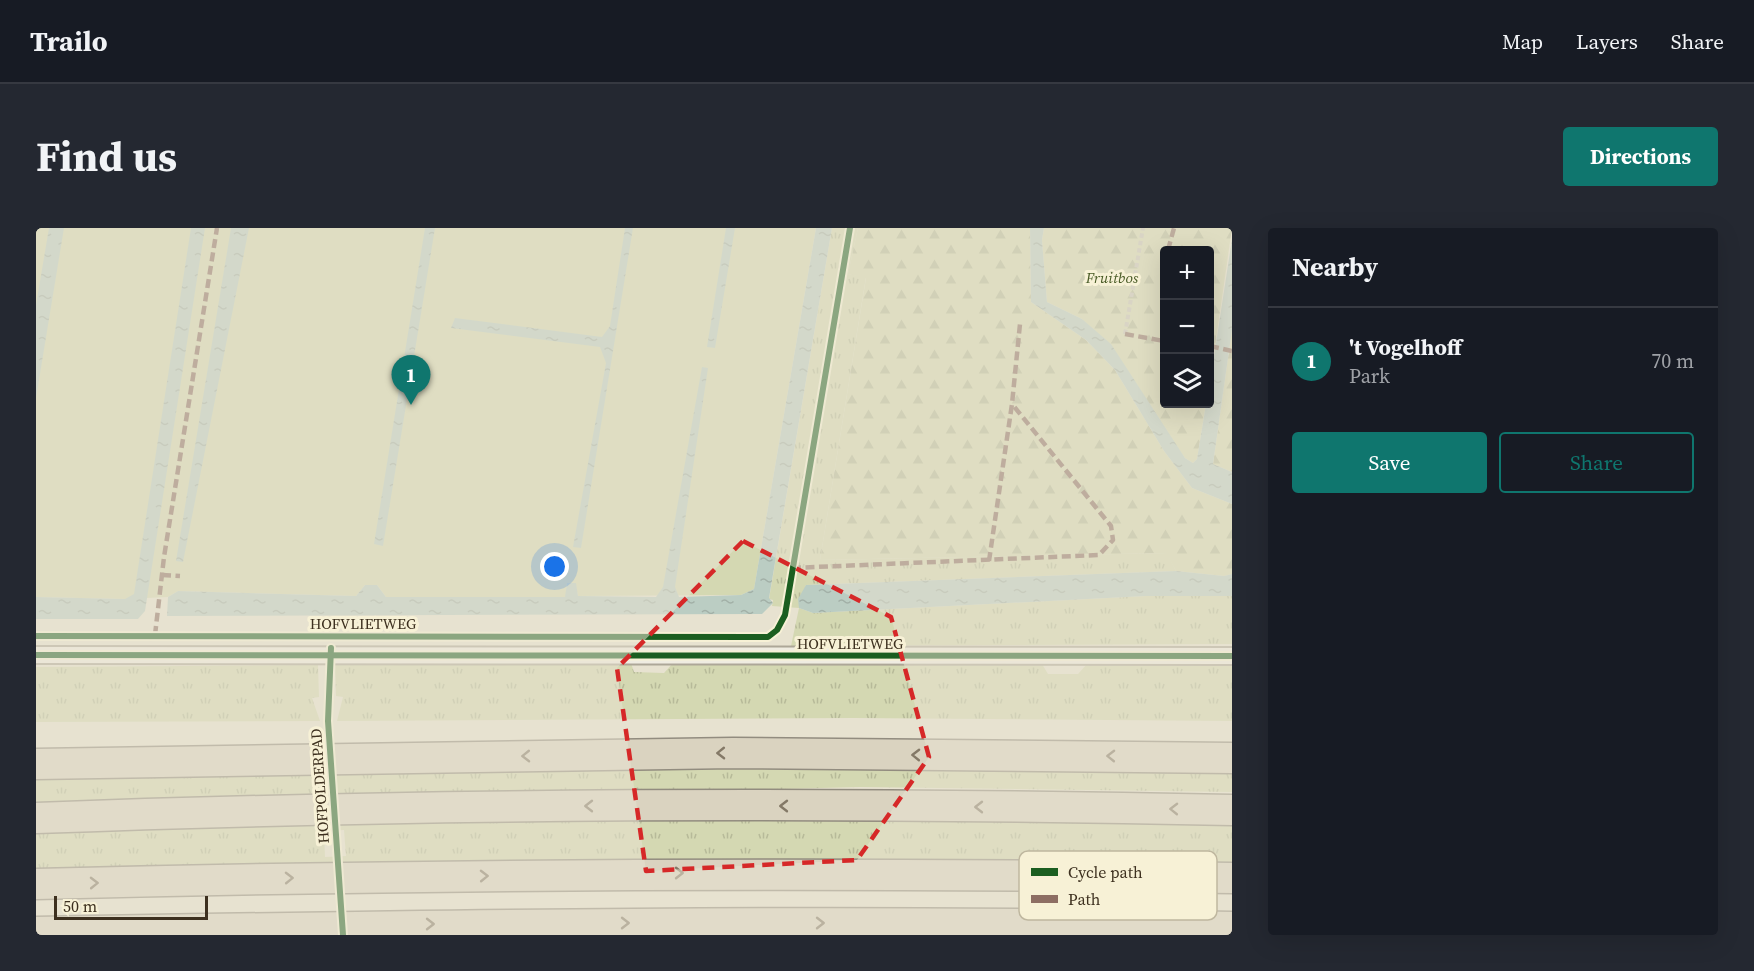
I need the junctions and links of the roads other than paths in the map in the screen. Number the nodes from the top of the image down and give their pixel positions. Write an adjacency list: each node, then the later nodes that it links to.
1 (36, 655): 2 (street, HOFVLIETWEG)
2 (1232, 656)
3 (36, 743): 5 (highway)
4 (1232, 758): 5 (highway, one-way to 5)
5 (174, 760): 6 (highway)
6 (36, 764)
7 (1232, 810): 8 (highway, one-way to 8)
8 (36, 818)
9 (1019, 876): 12 (highway, one-way to 9)
10 (1217, 878): 11 (highway, one-way to 11)
11 (1232, 878)
12 (36, 884)
13 (1232, 927): 14 (highway, one-way to 13)
14 (162, 930): 15 (highway); 16 (highway)
15 (36, 932)
16 (123, 935)

